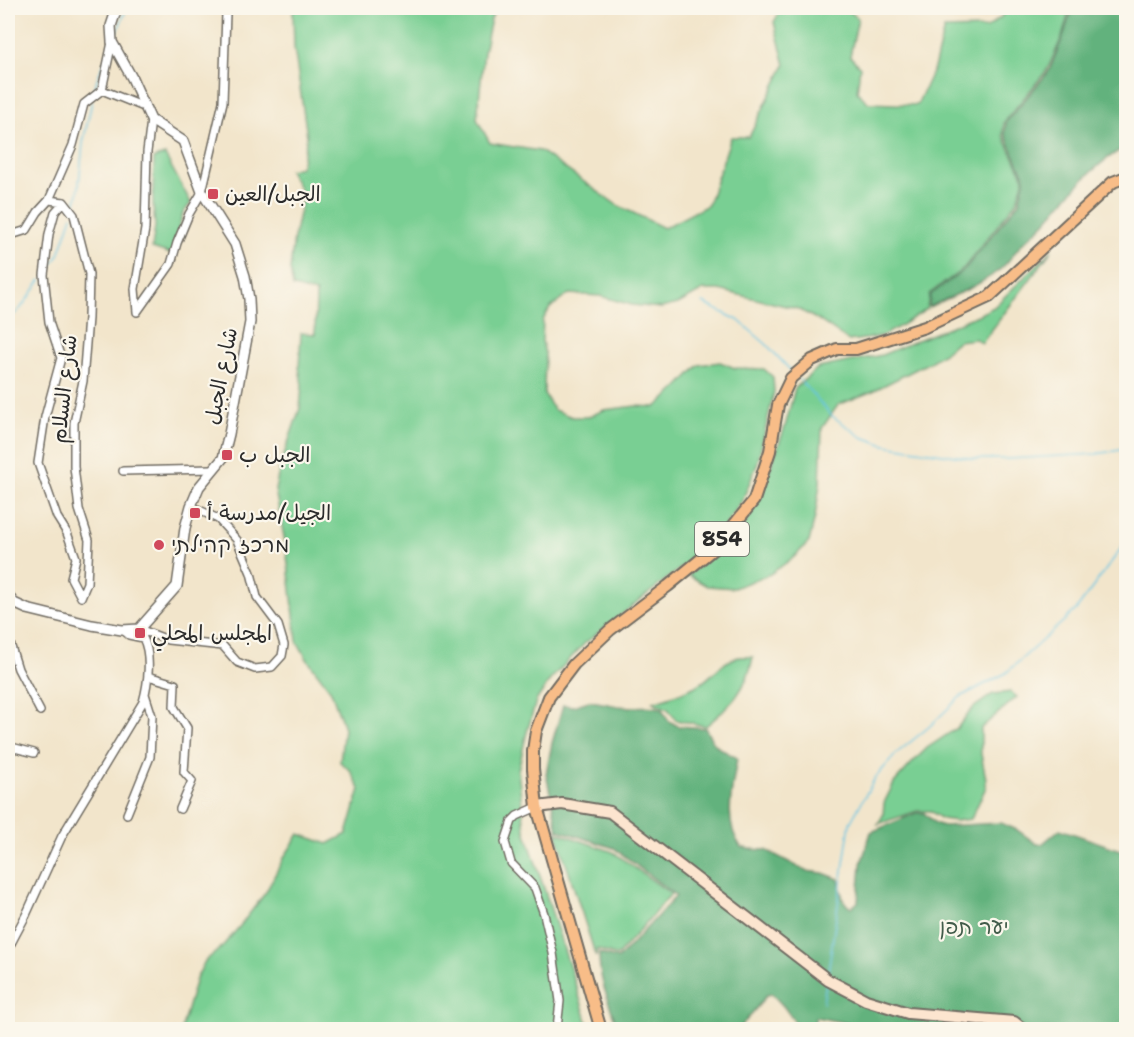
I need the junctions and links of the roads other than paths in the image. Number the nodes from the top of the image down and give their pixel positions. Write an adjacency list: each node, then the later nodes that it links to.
1 (117, 8): 3 (street)
2 (228, 8): 8 (street)
3 (112, 42): 4 (street); 5 (street)
4 (102, 90): 5 (street); 9 (street)
5 (144, 106): 6 (street)
6 (151, 120): 8 (street, شارع الجبل); 8 (street)
7 (1126, 177): 24 (main road, 854)
8 (202, 192): 12 (street, شارع الجبل)
9 (49, 200): 10 (street); 11 (street)
10 (64, 202): 10 (street, شارع السلام)
11 (8, 231)
12 (213, 469): 13 (street); 14 (street, شارع الجبل)
13 (123, 471)
14 (191, 506): 16 (street, شارع الجبل); 16 (street)
15 (8, 596): 17 (street)
16 (139, 629): 17 (street)
17 (122, 630): 19 (street)
18 (8, 637): 21 (street)
19 (148, 676): 20 (street); 25 (street)
20 (145, 694): 26 (street); 27 (street)
21 (40, 711)
22 (8, 753): 23 (street)
23 (34, 753)
24 (537, 807): 30 (street); 31 (main road, 854); 32 (main road)
25 (180, 809)
26 (127, 814)
27 (8, 949)
28 (8, 1025): 29 (street)
29 (30, 1029)
30 (555, 1029)
31 (601, 1029)
32 (1024, 1029)

